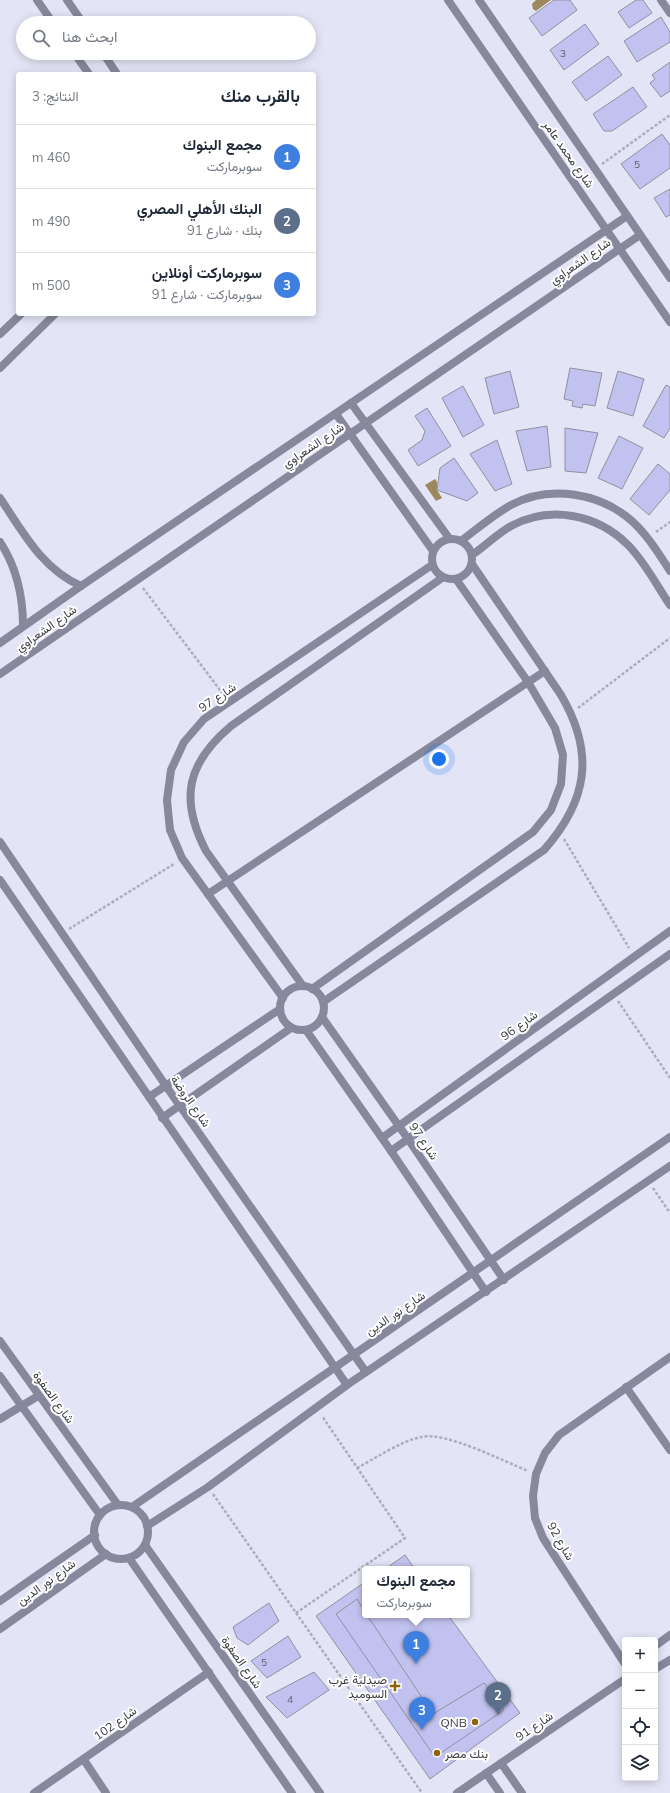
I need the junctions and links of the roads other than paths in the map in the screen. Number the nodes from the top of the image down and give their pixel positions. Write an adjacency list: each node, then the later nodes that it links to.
1 (37, 0): 7 (street)
2 (67, 0): 8 (street)
3 (448, 0): 14 (street, شارع محمد عامر)
4 (479, 0): 13 (street, شارع محمد عامر)
5 (661, 0): 6 (street)
6 (670, 13)
7 (48, 16)
8 (77, 16)
9 (79, 60): 11 (street)
10 (108, 60): 12 (street)
11 (88, 72)
12 (116, 72)
13 (627, 216): 14 (street, شارع الشعراوي); 15 (street, شارع محمد عامر)
14 (607, 230): 16 (street, شارع محمد عامر); 23 (street, شارع الشعراوي)
15 (640, 234): 16 (street, شارع الشعراوي); 17 (street, شارع محمد عامر)
16 (620, 249): 20 (street, شارع محمد عامر); 25 (street, شارع الشعراوي)
17 (670, 278)
18 (19, 316): 21 (street)
19 (53, 316): 22 (street)
20 (670, 322)
21 (0, 334)
22 (0, 368)
23 (351, 402): 24 (street, شارع الشعراوي); 25 (street)
24 (336, 414): 26 (street); 38 (street, شارع الشعراوي)
25 (366, 423): 26 (street, شارع الشعراوي); 28 (street)
26 (350, 434): 31 (street); 43 (street, شارع الشعراوي)
27 (0, 498): 38 (street)
28 (450, 538): 29 (street); 31 (street)
29 (461, 541): 32 (street); 35 (street)
30 (0, 542): 40 (street)
31 (433, 551): 33 (street)
32 (472, 555): 34 (street); 39 (street)
33 (432, 564): 36 (street); 48 (street, شارع 97)
34 (472, 564): 37 (street); 42 (street)
35 (670, 571)
36 (442, 578): 37 (street); 47 (street)
37 (456, 579): 44 (street)
38 (81, 586): 40 (street, شارع الشعراوي)
39 (670, 605)
40 (23, 626): 41 (street, شارع الشعراوي)
41 (0, 643)
42 (545, 671): 44 (street); 54 (street)
43 (0, 674)
44 (528, 682): 47 (street); 52 (street)
45 (0, 842): 59 (street, شارع الروضة)
46 (0, 880): 60 (street)
47 (226, 881): 48 (street); 51 (street)
48 (208, 894): 53 (street, شارع 97)
49 (670, 931): 63 (street, شارع 96)
50 (670, 954): 66 (street)
51 (303, 986): 52 (street); 53 (street)
52 (312, 989): 54 (street)
53 (283, 998): 55 (street)
54 (323, 1002): 56 (street)
55 (280, 1009): 57 (street); 59 (street)
56 (322, 1017): 58 (street); 63 (street, شارع 97)
57 (291, 1028): 58 (street); 61 (street)
58 (306, 1030): 64 (street)
59 (166, 1086): 60 (street); 61 (street, شارع الروضة)
60 (149, 1098): 62 (street)
61 (180, 1106): 62 (street); 74 (street, شارع الروضة)
62 (162, 1118): 76 (street)
63 (399, 1126): 64 (street, شارع 96); 66 (street, شارع 97)
64 (382, 1138): 67 (street)
65 (670, 1138): 69 (street, شارع نور الدين)
66 (408, 1139): 67 (street); 69 (street, شارع 97)
67 (391, 1151): 70 (street)
68 (670, 1166): 71 (street)
69 (491, 1261): 70 (street, شارع نور الدين); 71 (street, شارع 97)
70 (474, 1273): 72 (street); 74 (street, شارع نور الدين)
71 (504, 1280): 72 (street)
72 (486, 1292): 77 (street)
73 (0, 1341): 81 (street, شارع الصفوة)
74 (354, 1355): 76 (street, شارع نور الدين); 77 (street, شارع الروضة)
75 (670, 1357): 80 (street, شارع 92)
76 (336, 1368): 79 (street); 86 (street, شارع نور الدين)
77 (366, 1372): 79 (street)
78 (0, 1376): 82 (street)
79 (347, 1385): 88 (street)
80 (626, 1387): 84 (street); 97 (street, شارع 92)
81 (38, 1396): 82 (street); 85 (street, شارع الصفوة)
82 (21, 1407): 83 (street); 87 (street)
83 (0, 1420)
84 (670, 1450)
85 (118, 1505): 86 (street); 87 (street)
86 (132, 1507): 88 (street)
87 (100, 1515): 89 (street)
88 (147, 1526): 90 (street)
89 (95, 1534): 91 (street); 93 (street, شارع نور الدين)
90 (145, 1545): 92 (street); 108 (street, شارع الصفوة)
91 (106, 1554): 92 (street); 94 (street, شارع نور الدين)
92 (129, 1558): 100 (street)
93 (0, 1602)
94 (0, 1629)
95 (670, 1635): 96 (street)
96 (658, 1644)
97 (622, 1659)
98 (670, 1660): 99 (street)
99 (658, 1667)
100 (209, 1672): 102 (street, شارع 102); 107 (street)
101 (622, 1681): 103 (street, شارع 91)
102 (84, 1760): 105 (street, شارع 102); 106 (street)
103 (501, 1763): 104 (street, شارع 91); 111 (street)
104 (486, 1773): 109 (street, شارع 91); 110 (street)
105 (34, 1793)
106 (106, 1793)
107 (292, 1793)
108 (320, 1793)
109 (457, 1793)
110 (500, 1793)
111 (522, 1793)

